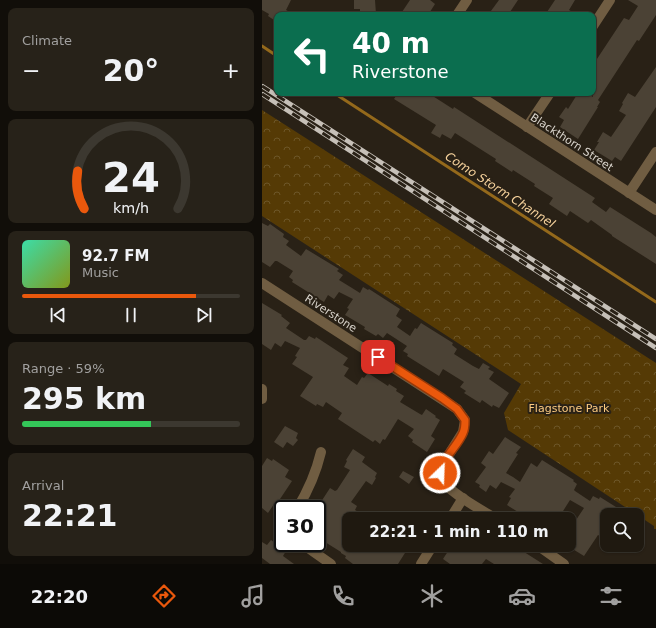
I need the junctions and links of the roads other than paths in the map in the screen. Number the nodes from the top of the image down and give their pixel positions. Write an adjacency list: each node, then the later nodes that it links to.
1 (467, 0): 3 (street)
2 (610, 0): 4 (street)
3 (460, 12)
4 (596, 21)
5 (479, 96): 7 (street, Blackthorn Street)
6 (548, 96): 7 (street)
7 (527, 128): 9 (street, Blackthorn Street)
8 (656, 152): 9 (street)
9 (629, 193): 10 (street, Blackthorn Street)
10 (656, 210)
11 (262, 283): 15 (street, Riverstone)
12 (262, 389): 13 (street)
13 (262, 399)
14 (321, 452): 16 (street)
15 (463, 498): 17 (street); 18 (street)
16 (302, 500)
17 (454, 512)
18 (485, 512)
19 (314, 552): 22 (street)
20 (429, 552): 23 (street)
21 (547, 552): 24 (street)
22 (331, 564)
23 (421, 564)
24 (564, 564)

